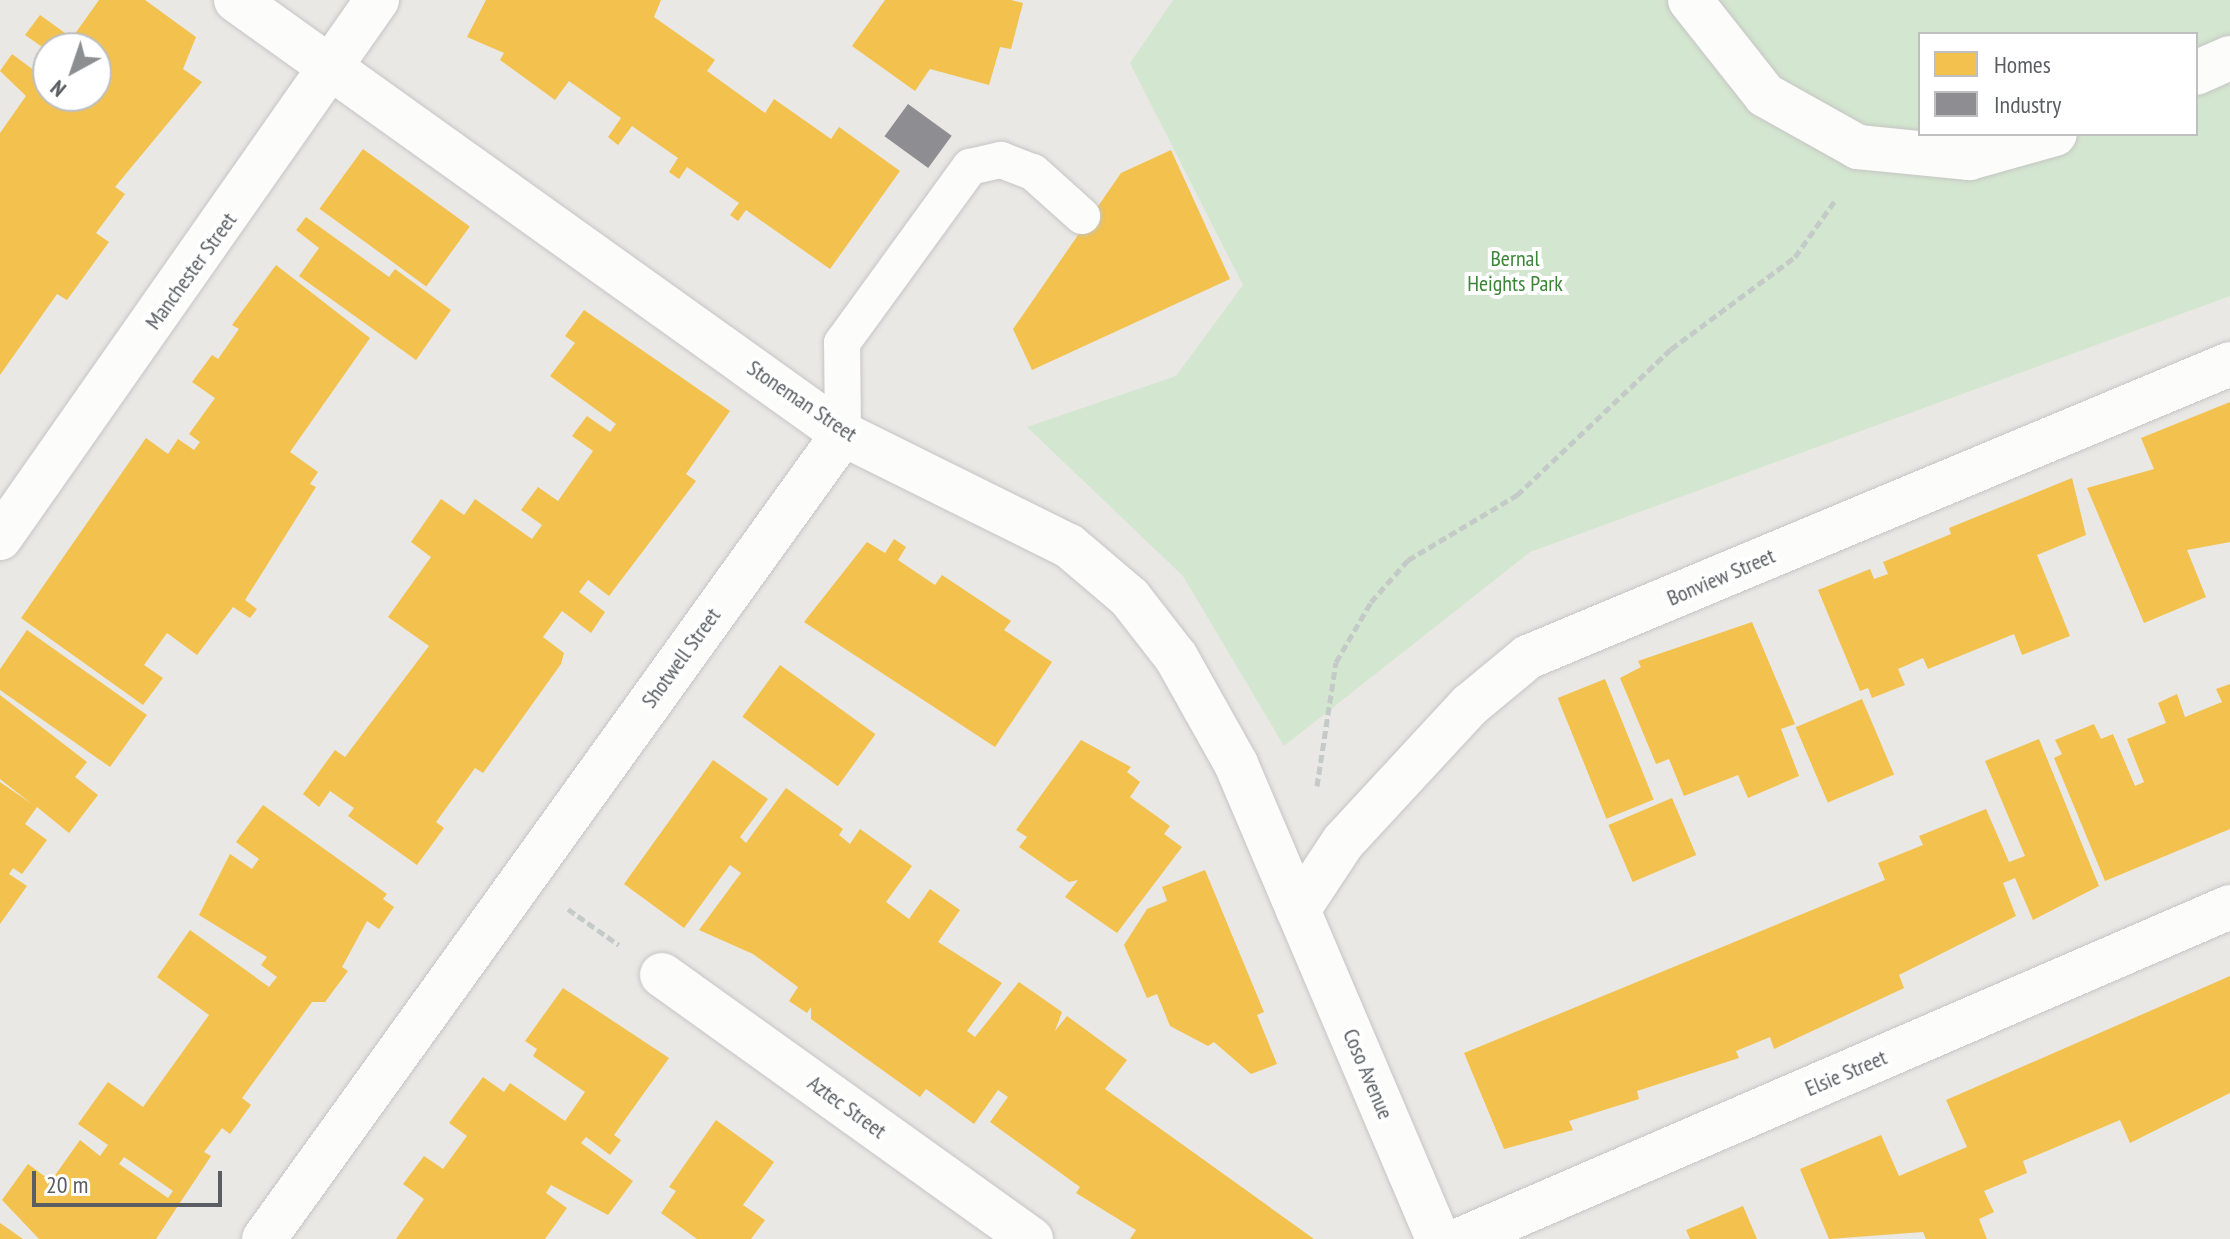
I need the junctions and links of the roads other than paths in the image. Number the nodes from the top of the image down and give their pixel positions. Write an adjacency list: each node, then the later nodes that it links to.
1 (236, 0): 5 (street, Stoneman Street)
2 (377, 0): 5 (street, Manchester Street)
3 (1690, 0): 7 (street)
4 (2230, 58): 6 (street)
5 (333, 68): 10 (street, Stoneman Street); 11 (street, Manchester Street)
6 (2198, 72)
7 (2048, 136)
8 (1082, 216): 10 (lane)
9 (2230, 364): 13 (street, Bonview Street)
10 (843, 434): 13 (street, Stoneman Street); 15 (street, Shotwell Street)
11 (0, 538)
12 (2230, 907): 18 (street, Elsie Street)
13 (1298, 910): 17 (street, Coso Avenue)
14 (662, 975): 16 (street, Aztec Street)
15 (264, 1239)
16 (1031, 1239)
17 (1438, 1239)
18 (1462, 1239)

